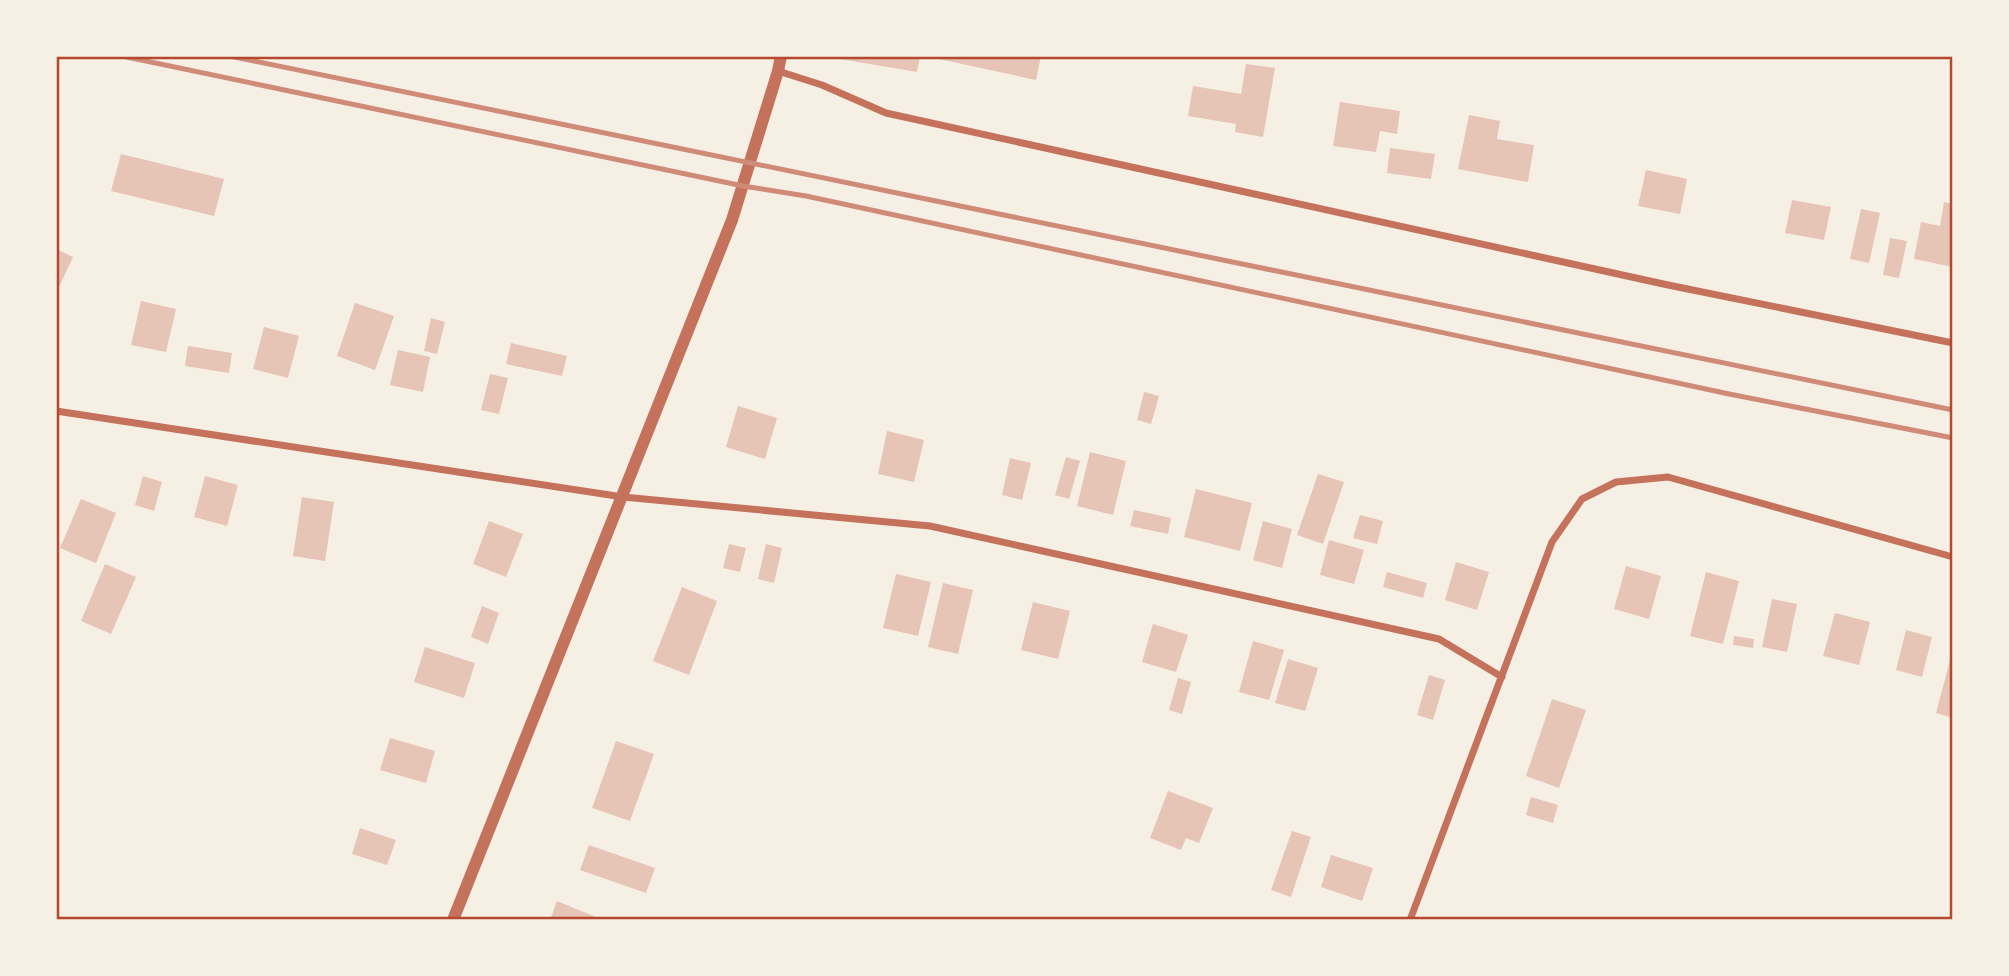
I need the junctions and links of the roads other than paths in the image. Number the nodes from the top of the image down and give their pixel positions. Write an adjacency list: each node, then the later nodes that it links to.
1 (781, 56): 2 (street)
2 (778, 71): 3 (street); 5 (street)
3 (1953, 343)
4 (56, 411): 5 (street)
5 (623, 497): 7 (street); 8 (street)
6 (1953, 557): 7 (street)
7 (1502, 677): 9 (street)
8 (453, 920)
9 (1410, 920)

